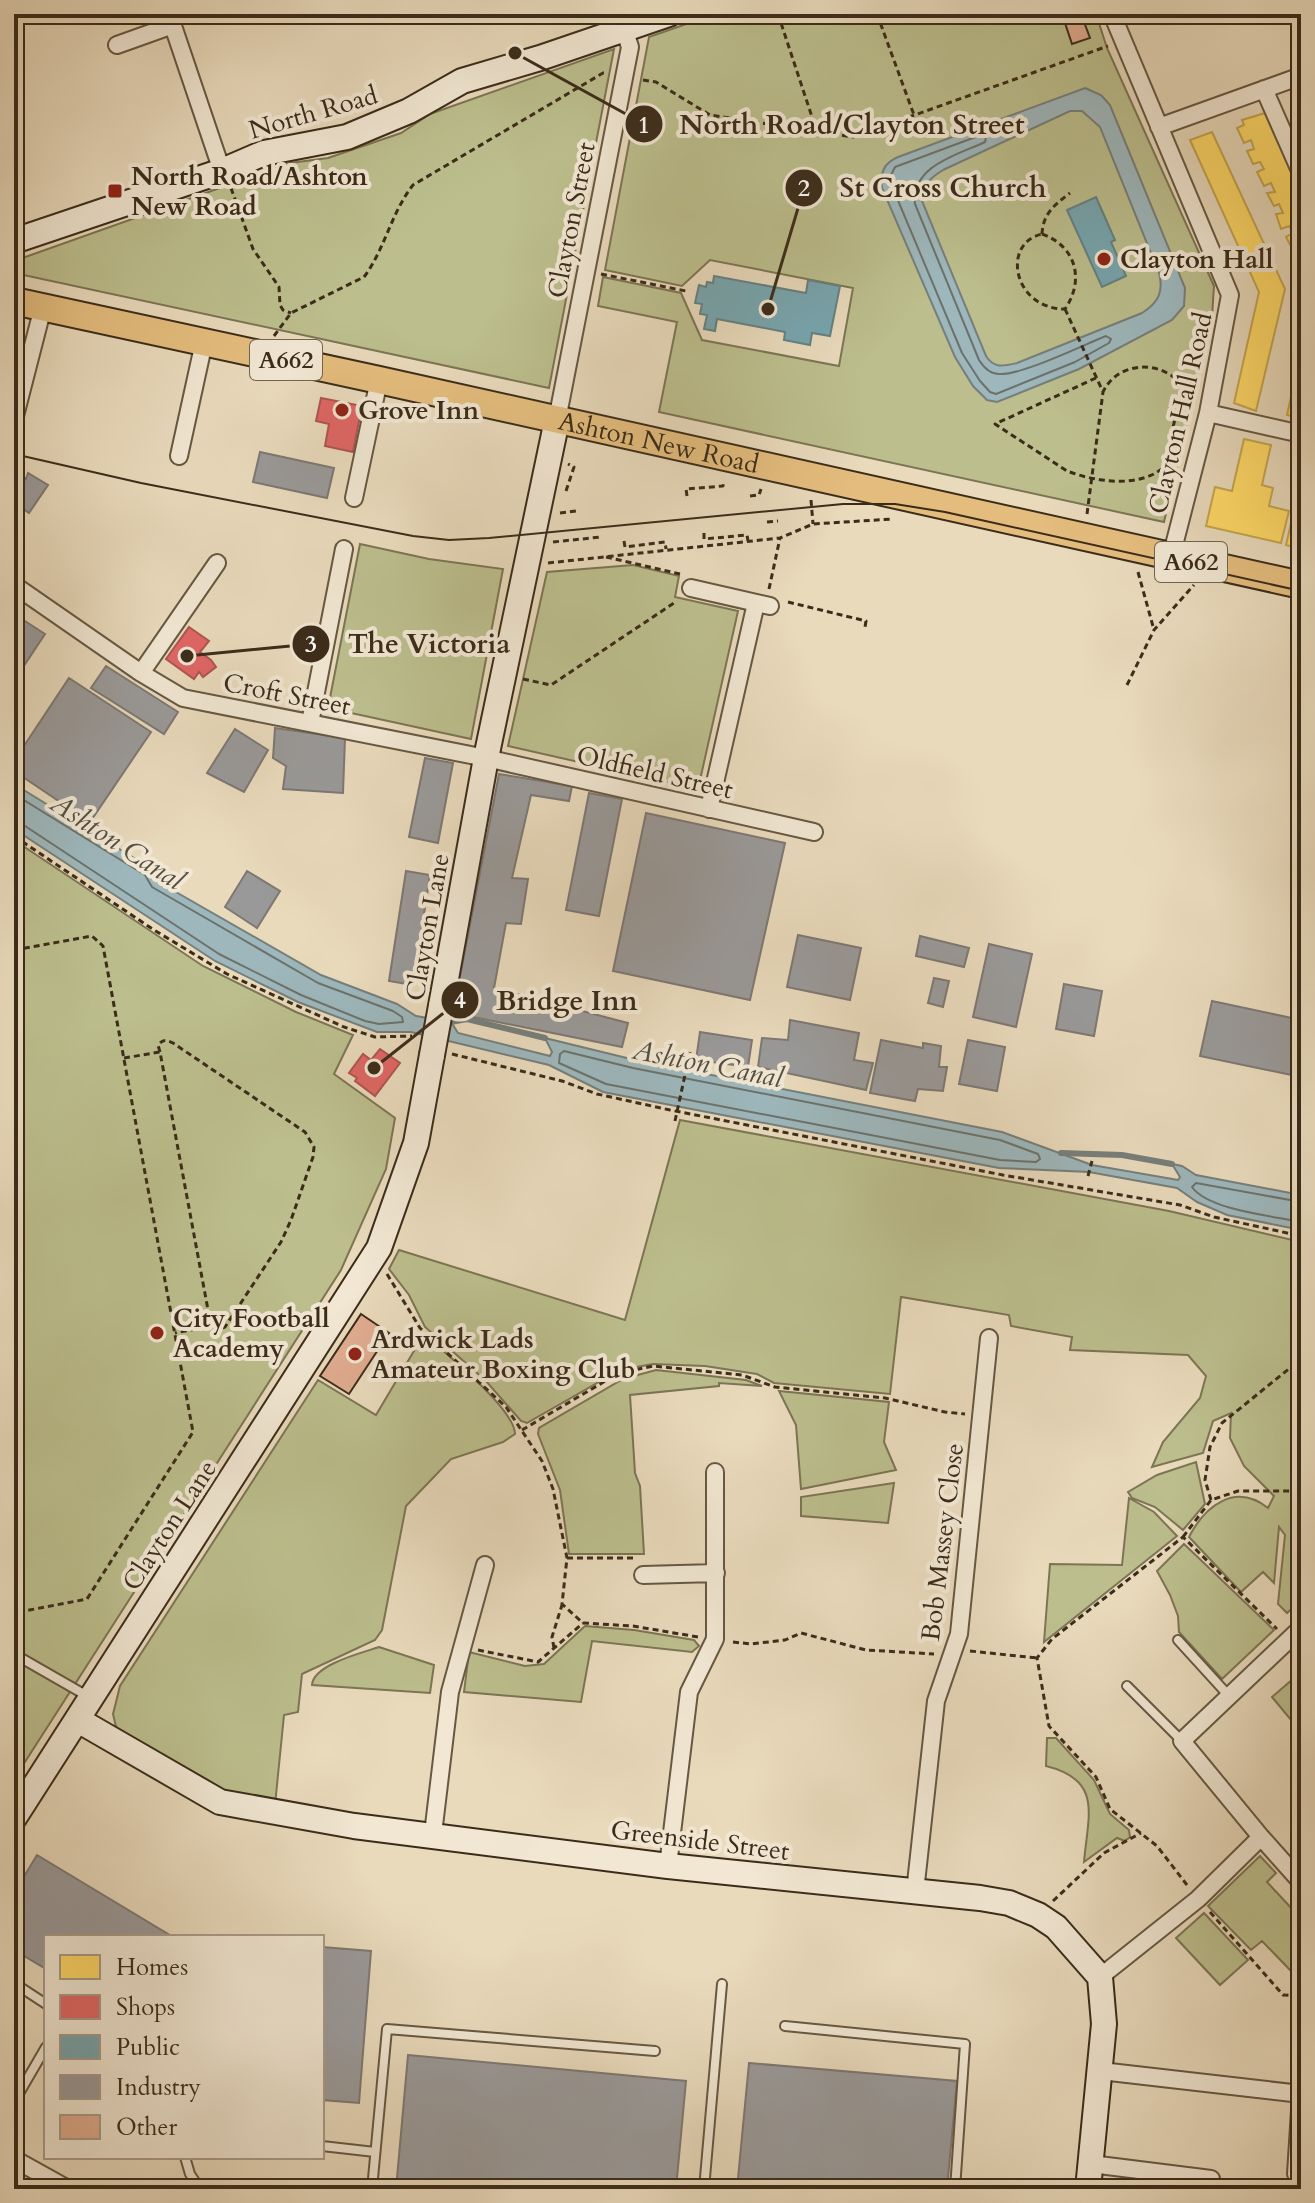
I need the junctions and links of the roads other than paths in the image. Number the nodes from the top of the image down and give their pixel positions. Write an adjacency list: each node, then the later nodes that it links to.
1 (669, 14): 4 (street, North Road)
2 (1112, 14): 8 (street, Clayton Hall Road)
3 (171, 20): 5 (street); 9 (street)
4 (635, 22): 9 (street, North Road); 18 (street, Clayton Street)
5 (117, 45)
6 (1301, 76): 7 (street)
7 (1264, 89): 8 (street); 10 (street)
8 (1159, 127): 16 (street, Clayton Hall Road)
9 (222, 171): 11 (street, North Road)
10 (1301, 173)
11 (14, 241)
12 (14, 301): 13 (main road, Ashton New Road / A662)
13 (43, 307): 14 (main road, Ashton New Road / A662); 17 (street)
14 (204, 342): 15 (main road, Ashton New Road / A662); 20 (street)
15 (379, 380): 18 (main road, Ashton New Road / A662); 21 (street)
16 (1209, 410): 19 (street); 23 (street, Clayton Hall Road)
17 (15, 416)
18 (557, 420): 23 (main road, Ashton New Road / A662); 30 (street, Clayton Lane)
19 (1301, 434)
20 (179, 456)
21 (354, 498)
22 (344, 549): 29 (street)
23 (1171, 557): 26 (main road, Ashton New Road / A662)
24 (217, 563): 28 (street)
25 (14, 585): 28 (street, Croft Street)
26 (1301, 585)
27 (691, 588): 31 (street)
28 (141, 673): 29 (street, Croft Street)
29 (310, 723): 30 (street, Croft Street)
30 (486, 758): 31 (street, Oldfield Street); 43 (street, Clayton Lane, bridge)
31 (709, 809): 32 (street, Oldfield Street)
32 (814, 832)
33 (989, 1338): 51 (street, Bob Massey Close)
34 (715, 1472): 36 (street)
35 (485, 1565): 47 (street)
36 (716, 1573): 37 (street); 49 (street)
37 (643, 1575)
38 (1301, 1628): 42 (street)
39 (1178, 1640): 42 (lane)
40 (14, 1654): 43 (lane)
41 (1127, 1686): 45 (lane)
42 (1229, 1696): 45 (street)
43 (91, 1698): 44 (street, Clayton Lane)
44 (78, 1720): 46 (street, Clayton Lane); 47 (street, Greenside Street)
45 (1182, 1741): 48 (street)
46 (14, 1818)
47 (433, 1834): 49 (street, Greenside Street)
48 (1261, 1837): 50 (street); 52 (street)
49 (668, 1866): 51 (street, Greenside Street)
50 (1301, 1882)
51 (915, 1892): 52 (street, Greenside Street)
52 (1100, 1977): 59 (street)
53 (14, 1983): 55 (lane)
54 (722, 1984): 72 (lane)
55 (44, 2003)
56 (785, 2026): 73 (lane)
57 (44, 2050): 61 (lane)
58 (655, 2051): 63 (lane)
59 (1101, 2071): 60 (street); 66 (street)
60 (1301, 2094): 67 (street)
61 (14, 2102)
62 (324, 2146): 63 (lane)
63 (375, 2152): 71 (lane)
64 (14, 2159): 69 (street)
65 (186, 2159): 70 (lane)
66 (1091, 2164): 68 (street); 74 (street)
67 (1296, 2174)
68 (1211, 2179)
69 (68, 2189)
70 (200, 2189)
71 (372, 2189)
72 (704, 2189)
73 (955, 2189)
74 (1088, 2189)

